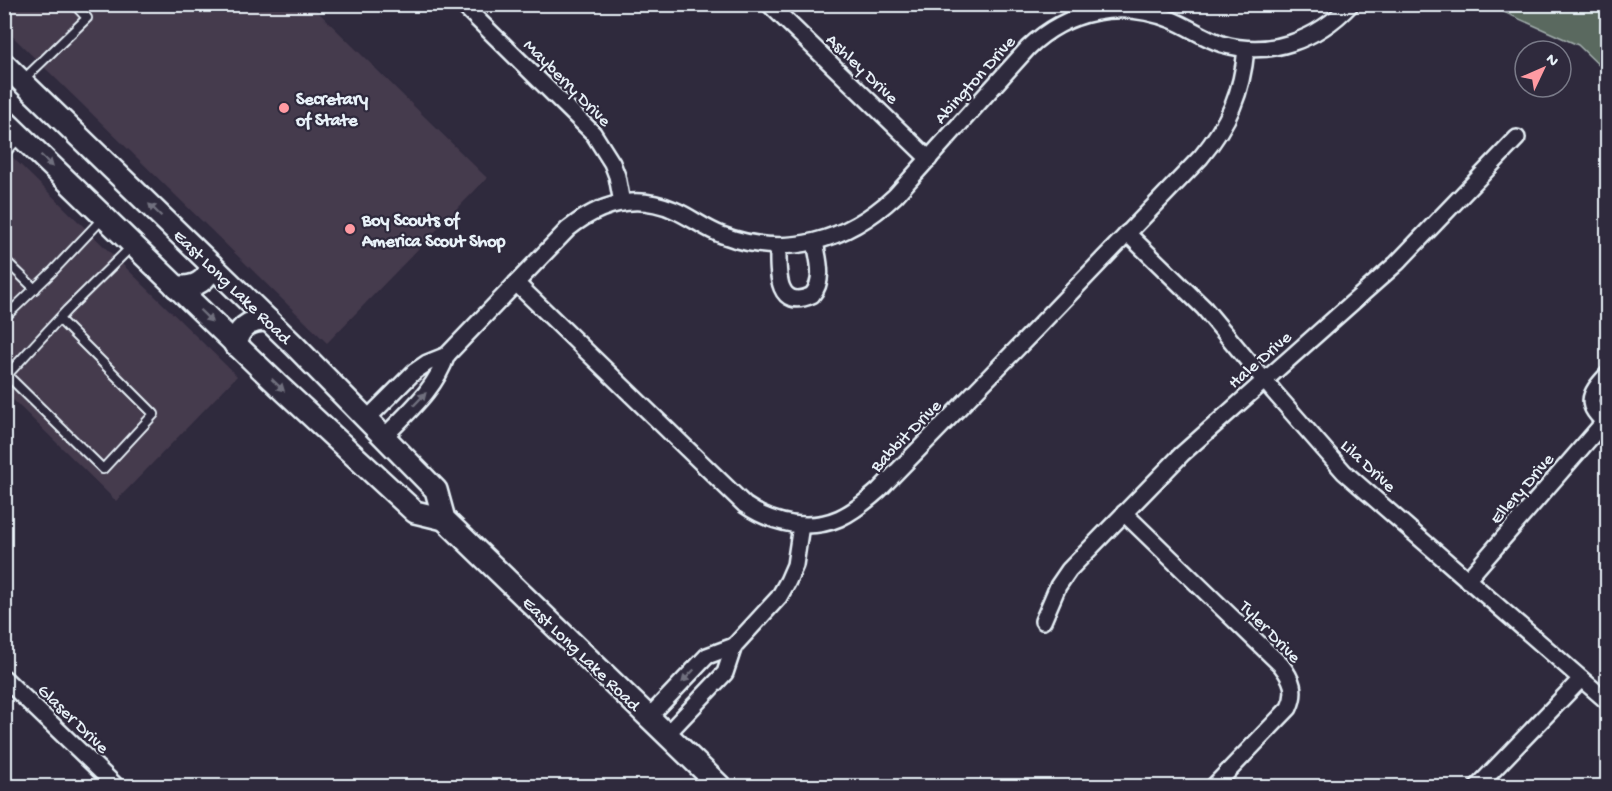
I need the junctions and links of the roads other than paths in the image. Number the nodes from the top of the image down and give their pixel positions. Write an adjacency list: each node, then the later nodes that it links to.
1 (74, 4): 8 (lane)
2 (462, 4): 14 (street, Mayberry Drive)
3 (770, 4): 13 (street, Ashley Drive)
4 (1351, 4): 6 (street, Abington Drive)
5 (1122, 7): 6 (street, Abington Drive); 13 (street, Abington Drive)
6 (1246, 49): 16 (street, Babbit Drive)
7 (4, 64): 8 (main road, East Long Lake Road)
8 (21, 81): 21 (main road, East Long Lake Road, one-way to 8)
9 (4, 120): 10 (main road, East Long Lake Road)
10 (21, 136): 12 (lane); 15 (main road, East Long Lake Road, one-way to 15)
11 (1517, 138): 31 (street, Hale Drive)
12 (4, 154)
13 (929, 159): 17 (street, Abington Drive)
14 (622, 203): 19 (street, Abington Drive); 22 (street, Abington Drive)
15 (104, 217): 18 (main road, East Long Lake Road); 24 (lane)
16 (1127, 233): 31 (street, Lila Drive); 39 (street, Babbit Drive)
17 (815, 242): 19 (street, Abington Drive); 19 (street)
18 (133, 245): 23 (main road, East Long Lake Road); 26 (lane)
19 (778, 246)
20 (4, 259): 24 (lane)
21 (212, 265): 23 (main road); 27 (main road, East Long Lake Road)
22 (516, 283): 29 (street, Abington Drive); 39 (street, Babbit Drive)
23 (176, 287): 28 (main road, East Long Lake Road, one-way to 28)
24 (35, 289): 25 (lane)
25 (4, 318)
26 (59, 320): 26 (lane)
27 (268, 320): 28 (main road); 32 (main road, East Long Lake Road)
28 (235, 345): 36 (main road, East Long Lake Road, one-way to 36)
29 (447, 355): 32 (street, Abington Drive); 34 (street, Abington Drive, one-way to 29)
30 (1608, 374): 33 (street)
31 (1264, 380): 37 (street, Hale Drive); 40 (street, Lila Drive)
32 (367, 419): 34 (main road, East Long Lake Road)
33 (1606, 424): 40 (street, Ellery Drive)
34 (384, 437): 35 (main road, East Long Lake Road)
35 (409, 463): 36 (main road); 38 (main road, East Long Lake Road)
36 (382, 481): 38 (main road, East Long Lake Road)
37 (1124, 513): 41 (street, Hale Drive); 50 (street, Tyler Drive)
38 (444, 519): 46 (main road, East Long Lake Road)
39 (801, 525): 42 (street)
40 (1467, 580): 44 (street, Lila Drive)
41 (1042, 621)
42 (734, 646): 46 (street, one-way to 46); 47 (street)
43 (4, 678): 48 (street, Glaser Drive)
44 (1581, 679): 45 (street, Lila Drive); 51 (street)
45 (1608, 702)
46 (648, 718): 47 (main road, East Long Lake Road)
47 (666, 735): 49 (main road, East Long Lake Road)
48 (116, 786)
49 (720, 786)
50 (1214, 786)
51 (1478, 786)

